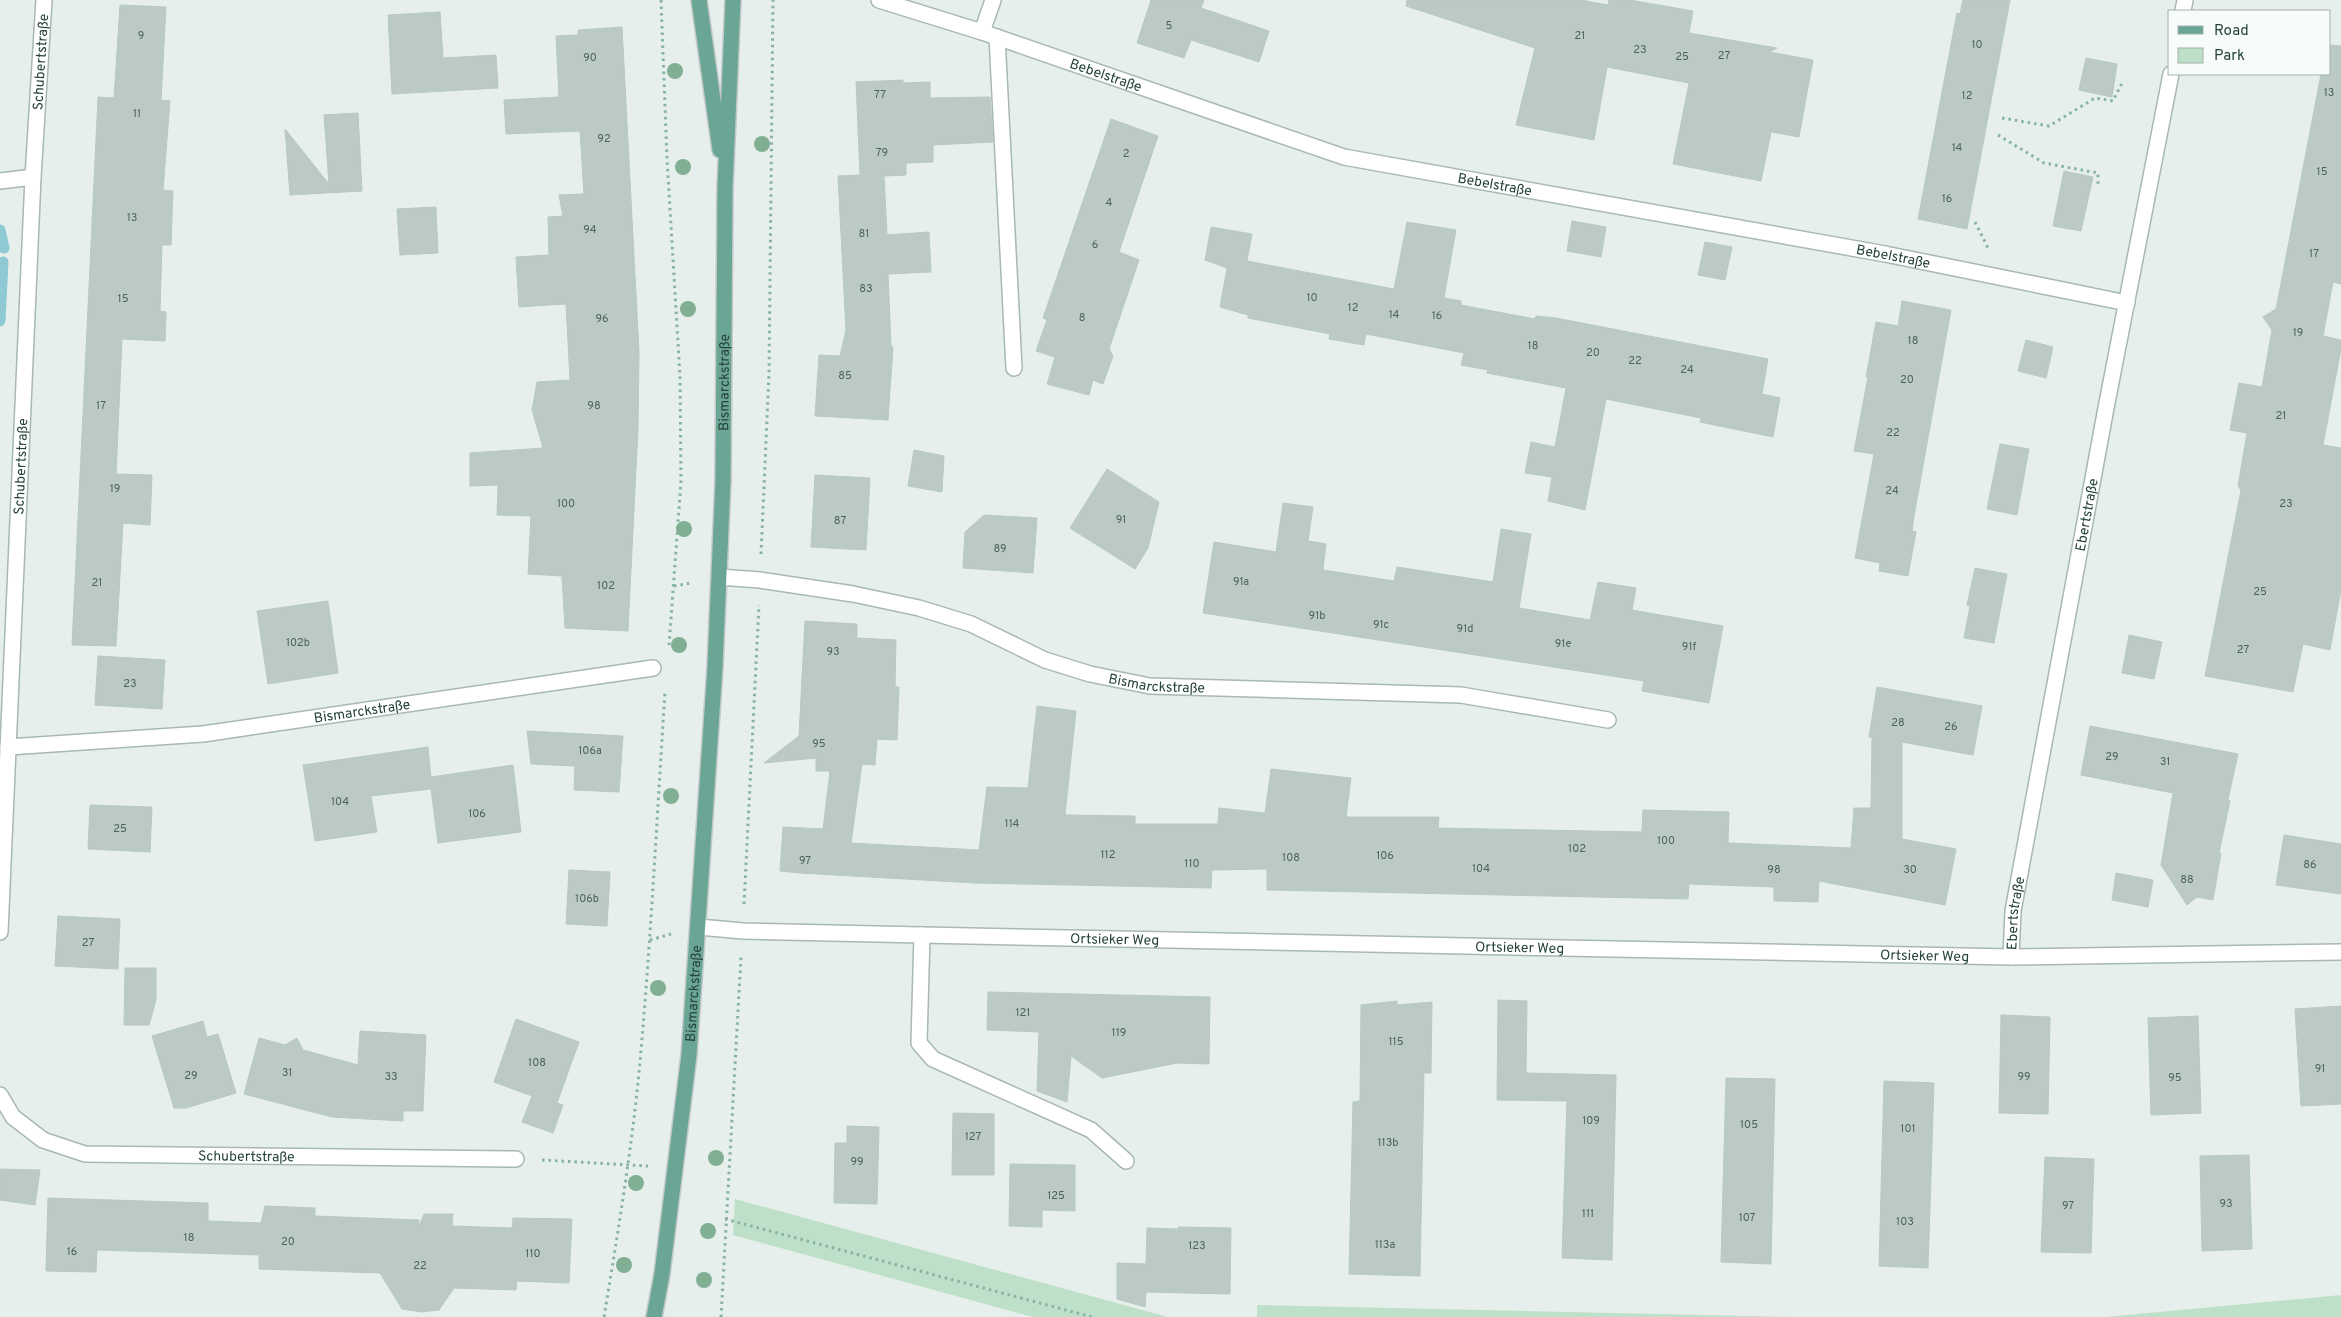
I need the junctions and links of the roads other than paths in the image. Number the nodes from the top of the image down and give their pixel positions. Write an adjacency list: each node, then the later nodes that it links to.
1 (44, 0): 8 (street, Schubertstraße)
2 (699, 0): 10 (main road, Bismarckstraße)
3 (733, 0): 10 (main road, Bismarckstraße)
4 (879, 0): 6 (street, Bebelstraße)
5 (993, 0): 6 (street)
6 (990, 35): 11 (street, Bebelstraße); 12 (street)
7 (2171, 75): 11 (street, Ebertstraße)
8 (33, 178): 9 (street); 14 (street, Schubertstraße)
9 (0, 180)
10 (725, 188): 13 (main road, Bismarckstraße)
11 (2127, 303): 22 (street, Ebertstraße)
12 (1014, 368)
13 (719, 577): 16 (street, Bismarckstraße); 18 (main road, Bismarckstraße)
14 (6, 634): 17 (street, Schubertstraße)
15 (653, 668): 17 (street, Bismarckstraße)
16 (1608, 720)
17 (8, 747): 19 (street, Schubertstraße)
18 (699, 927): 20 (street, Ortsieker Weg); 26 (main road, Bismarckstraße)
19 (0, 932)
20 (922, 935): 22 (street, Ortsieker Weg); 25 (street)
21 (2341, 952): 22 (street, Ortsieker Weg)
22 (2010, 957)
23 (0, 1095): 24 (street, Schubertstraße)
24 (516, 1160)
25 (1126, 1161)
26 (654, 1317)

